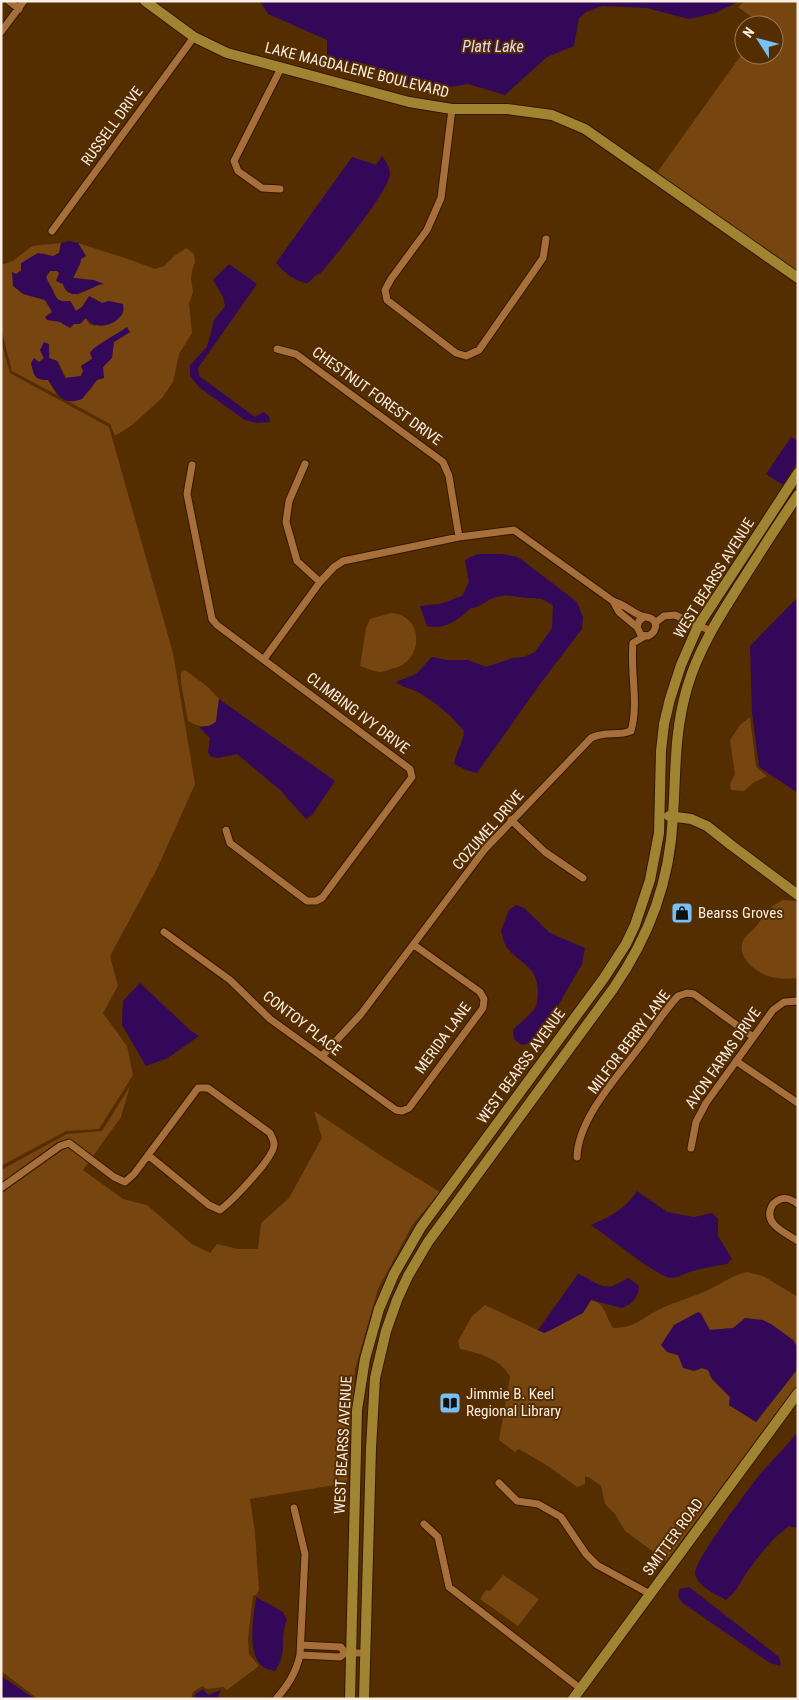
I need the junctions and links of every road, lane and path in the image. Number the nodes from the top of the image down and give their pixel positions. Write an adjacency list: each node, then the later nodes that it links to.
1 (9, 1): 4 (street)
2 (24, 1): 4 (street)
3 (145, 1): 6 (main road, LAKE MAGDALENE BOULEVARD)
4 (19, 8): 5 (street)
5 (1, 32)
6 (194, 37): 7 (main road, LAKE MAGDALENE BOULEVARD); 10 (street, RUSSELL DRIVE)
7 (280, 68): 8 (main road, LAKE MAGDALENE BOULEVARD); 9 (street)
8 (452, 109): 11 (street); 12 (main road, LAKE MAGDALENE BOULEVARD)
9 (280, 189)
10 (52, 232)
11 (546, 239)
12 (798, 278)
13 (277, 349): 18 (street, CHESTNUT FOREST DRIVE)
14 (305, 464): 19 (street)
15 (192, 465): 27 (street, CLIMBING IVY DRIVE)
16 (798, 473): 23 (main road, WEST BEARSS AVENUE)
17 (798, 495): 25 (main road, WEST BEARSS AVENUE)
18 (459, 538): 19 (street); 20 (street)
19 (320, 582): 27 (street)
20 (613, 601): 21 (street); 24 (street)
21 (644, 618): 22 (street); 24 (street)
22 (655, 623): 23 (street); 26 (street)
23 (698, 626): 25 (street); 28 (main road, WEST BEARSS AVENUE)
24 (637, 627): 26 (street)
25 (711, 631): 29 (main road, WEST BEARSS AVENUE)
26 (644, 636): 30 (street, COZUMEL DRIVE)
27 (264, 659): 31 (street, CLIMBING IVY DRIVE)
28 (660, 816): 29 (main road); 48 (main road, WEST BEARSS AVENUE)
29 (674, 816): 33 (main road); 50 (main road, WEST BEARSS AVENUE)
30 (511, 820): 32 (street); 35 (street, COZUMEL DRIVE)
31 (226, 830)
32 (583, 878)
33 (798, 895)
34 (164, 932): 38 (street, CONTOY PLACE)
35 (414, 945): 38 (street, COZUMEL DRIVE); 41 (street, MERIDA LANE)
36 (798, 1001): 37 (street, AVON FARMS DRIVE)
37 (753, 1037): 39 (street, AVON FARMS DRIVE); 44 (street, MILFOR BERRY LANE)
38 (322, 1056): 41 (street, CONTOY PLACE)
39 (736, 1061): 40 (street); 42 (street, AVON FARMS DRIVE)
40 (798, 1103)
41 (402, 1112)
42 (691, 1148)
43 (148, 1155): 43 (street); 45 (street)
44 (577, 1157)
45 (1, 1188)
46 (798, 1204): 47 (street)
47 (798, 1240)
48 (361, 1377): 50 (main road); 56 (main road, WEST BEARSS AVENUE)
49 (798, 1393): 54 (main road, SMITTER ROAD)
50 (371, 1448): 57 (main road, WEST BEARSS AVENUE)
51 (499, 1483): 54 (street)
52 (294, 1508): 55 (street)
53 (424, 1524): 59 (street)
54 (650, 1594): 59 (main road, SMITTER ROAD)
55 (301, 1645): 56 (street); 58 (street)
56 (348, 1653): 57 (street); 58 (street); 61 (main road, WEST BEARSS AVENUE)
57 (365, 1653): 62 (main road, WEST BEARSS AVENUE)
58 (300, 1655): 60 (street)
59 (581, 1688): 63 (main road, SMITTER ROAD)
60 (276, 1699)
61 (350, 1699)
62 (364, 1699)
63 (573, 1699)

